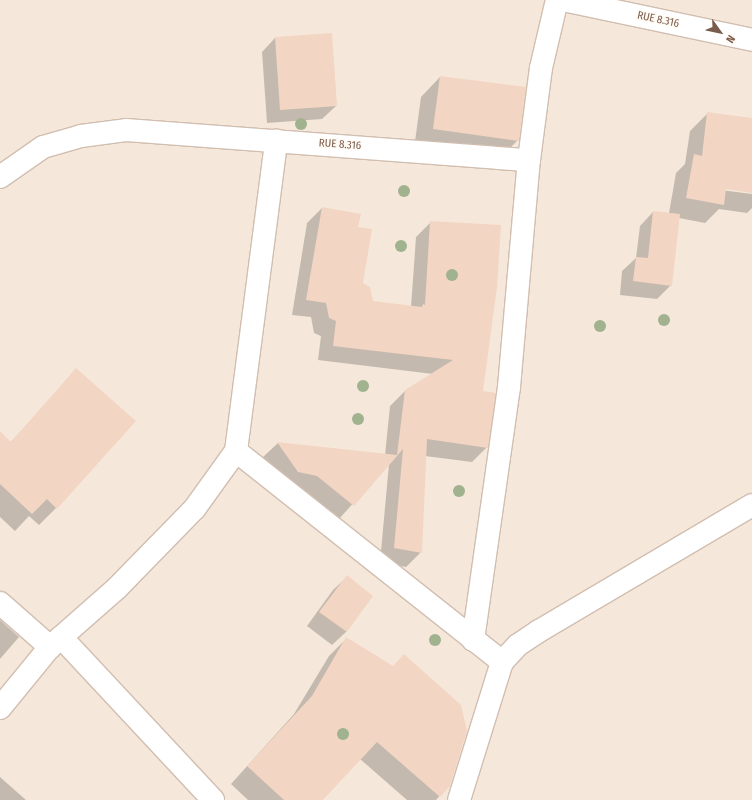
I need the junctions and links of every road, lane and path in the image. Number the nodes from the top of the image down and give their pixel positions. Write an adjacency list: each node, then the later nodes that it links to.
1 (557, 0): 5 (street)
2 (563, 0): 3 (street, RUE 8.316)
3 (752, 40)
4 (276, 141): 5 (street, RUE 8.316); 6 (street, RUE 8.316); 7 (street)
5 (528, 160): 10 (street)
6 (0, 177)
7 (236, 451): 10 (street); 11 (street)
8 (752, 504): 12 (street)
9 (0, 603): 11 (street)
10 (473, 640): 12 (street)
11 (56, 642): 13 (street); 14 (street)
12 (502, 662): 15 (street)
13 (0, 708)
14 (213, 800)
15 (459, 800)

